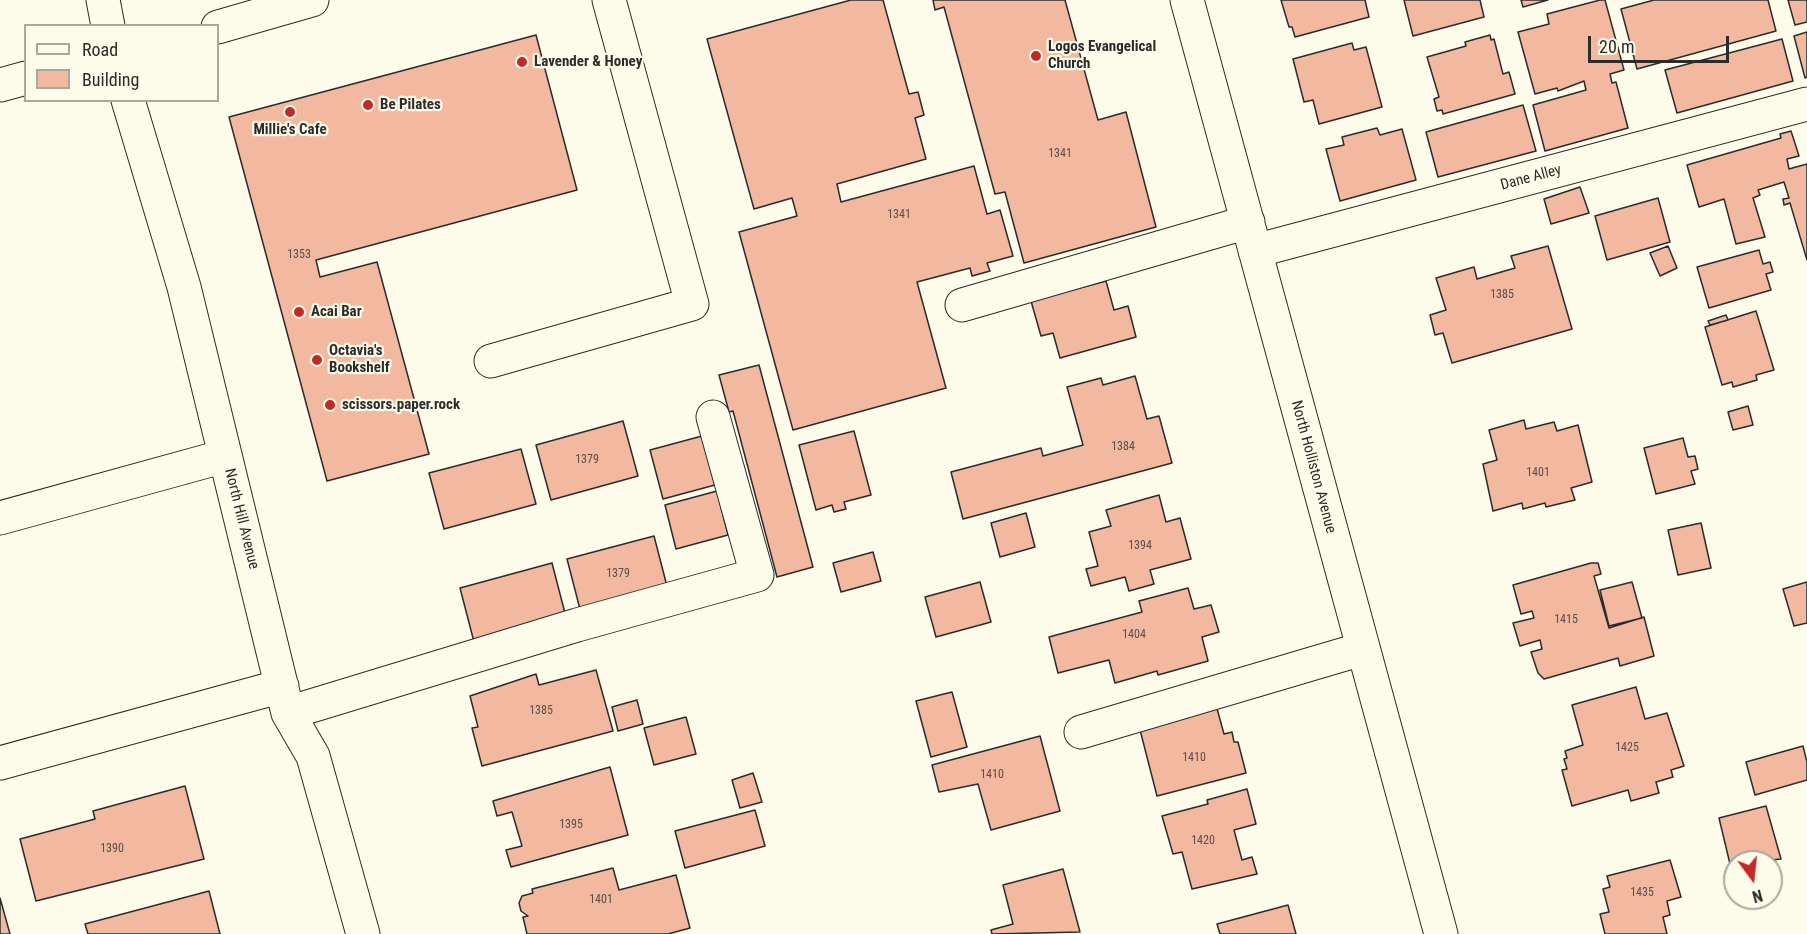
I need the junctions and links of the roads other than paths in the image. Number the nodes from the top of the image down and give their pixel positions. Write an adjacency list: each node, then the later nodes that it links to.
1 (103, 0): 5 (street)
2 (312, 0): 6 (street)
3 (609, 0): 13 (street)
4 (1187, 0): 11 (street, North Holliston Avenue)
5 (108, 24)
6 (219, 27)
7 (24, 79): 8 (street)
8 (0, 85)
9 (129, 102): 15 (street, North Hill Avenue)
10 (1807, 104): 11 (street, Dane Alley)
11 (1251, 237): 12 (street, Dane Alley); 17 (street, North Holliston Avenue)
12 (962, 305)
13 (491, 361)
14 (713, 417): 18 (street)
15 (225, 456): 16 (street); 18 (street, North Hill Avenue)
16 (0, 518)
17 (1362, 649): 19 (street); 22 (street, North Holliston Avenue)
18 (285, 699): 20 (street); 21 (street, North Hill Avenue)
19 (1082, 732)
20 (0, 763)
21 (363, 934)
22 (1441, 934)

